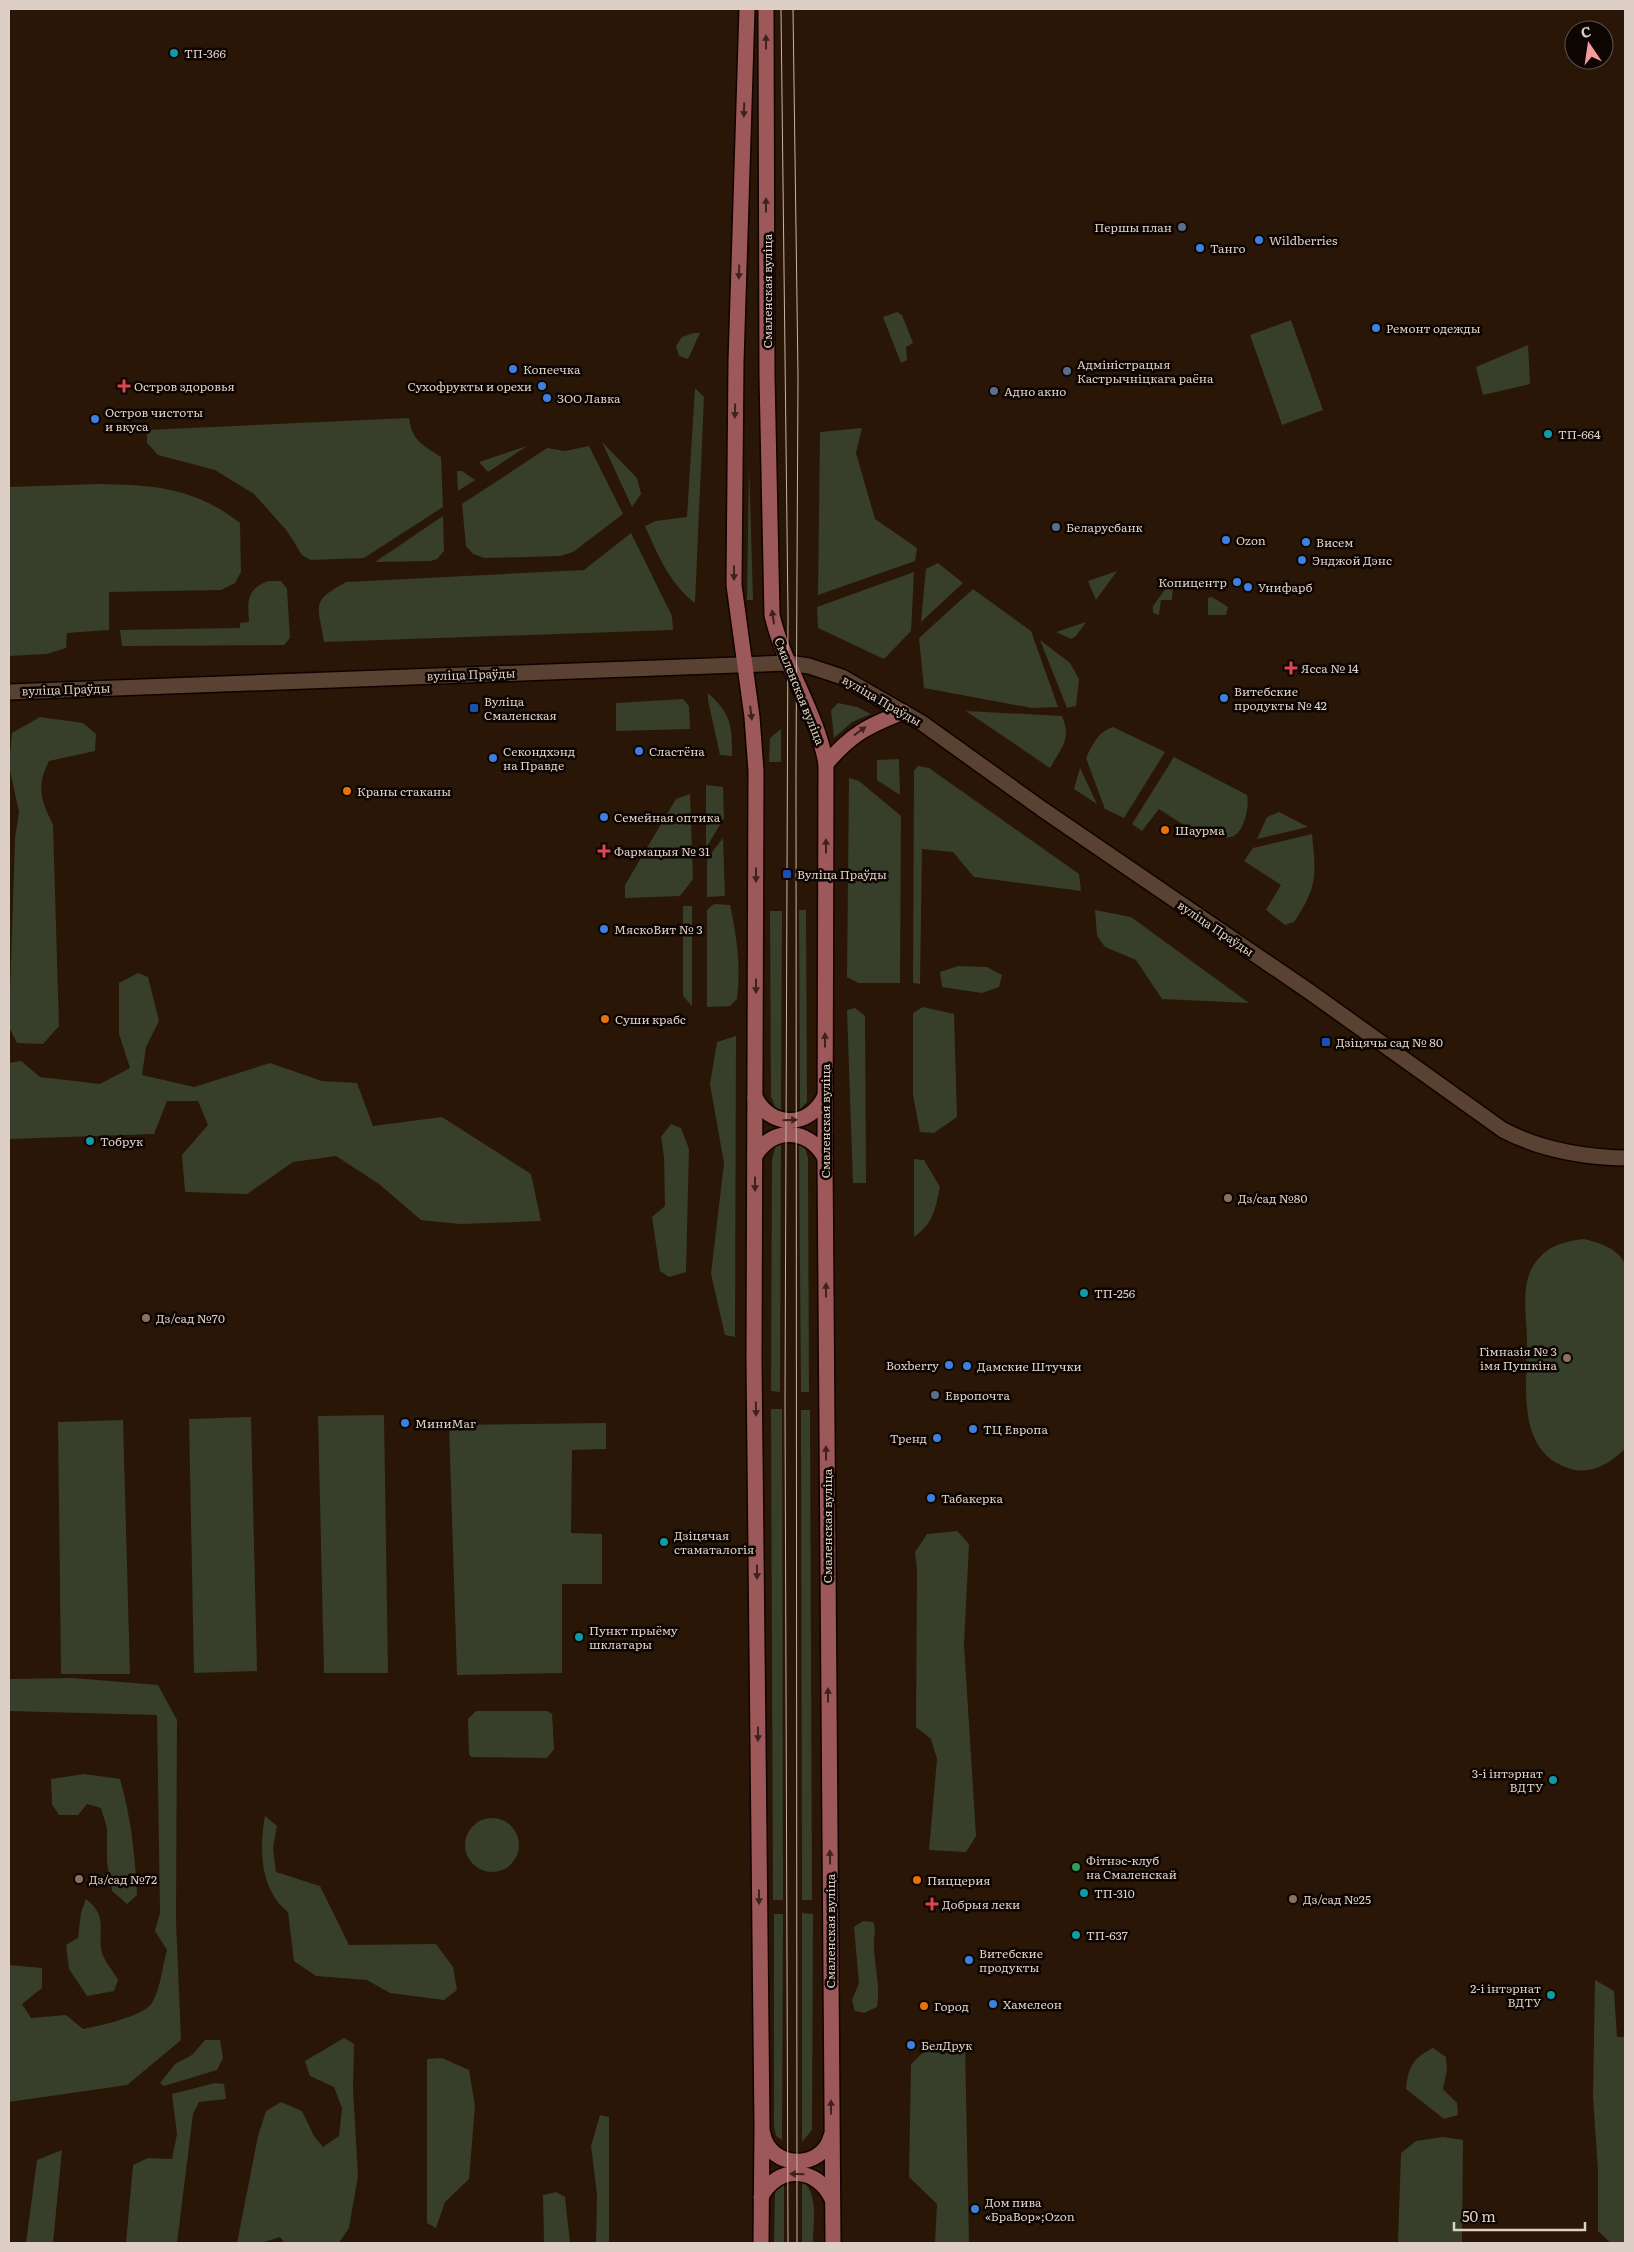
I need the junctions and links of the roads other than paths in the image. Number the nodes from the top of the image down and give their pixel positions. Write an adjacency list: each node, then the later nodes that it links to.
1 (747, 9): 4 (main road, one-way to 4)
2 (766, 9): 3 (main road, Смаленская вуліца, one-way to 2)
3 (788, 663): 4 (main road, вуліца Праўды); 6 (main road, вуліца Праўды); 7 (main road, Смаленская вуліца)
4 (745, 664): 5 (main road, вуліца Праўды); 9 (main road, one-way to 9)
5 (9, 692)
6 (903, 712): 7 (main road, one-way to 6); 12 (main road, вуліца Праўды)
7 (826, 764): 8 (main road, Смаленская вуліца, one-way to 7)
8 (825, 1096): 9 (main road, one-way to 8); 11 (main road, Смаленская вуліца)
9 (756, 1097): 10 (main road)
10 (755, 1156): 11 (main road); 13 (main road, one-way to 13)
11 (825, 1158): 14 (main road, Смаленская вуліца, one-way to 11)
12 (1625, 1158)
13 (762, 2128): 14 (main road); 15 (main road)
14 (832, 2131): 16 (main road, Смаленская вуліца)
15 (761, 2197): 16 (main road, one-way to 15); 17 (main road)
16 (832, 2199): 18 (main road, Смаленская вуліца)
17 (761, 2243)
18 (833, 2243)

